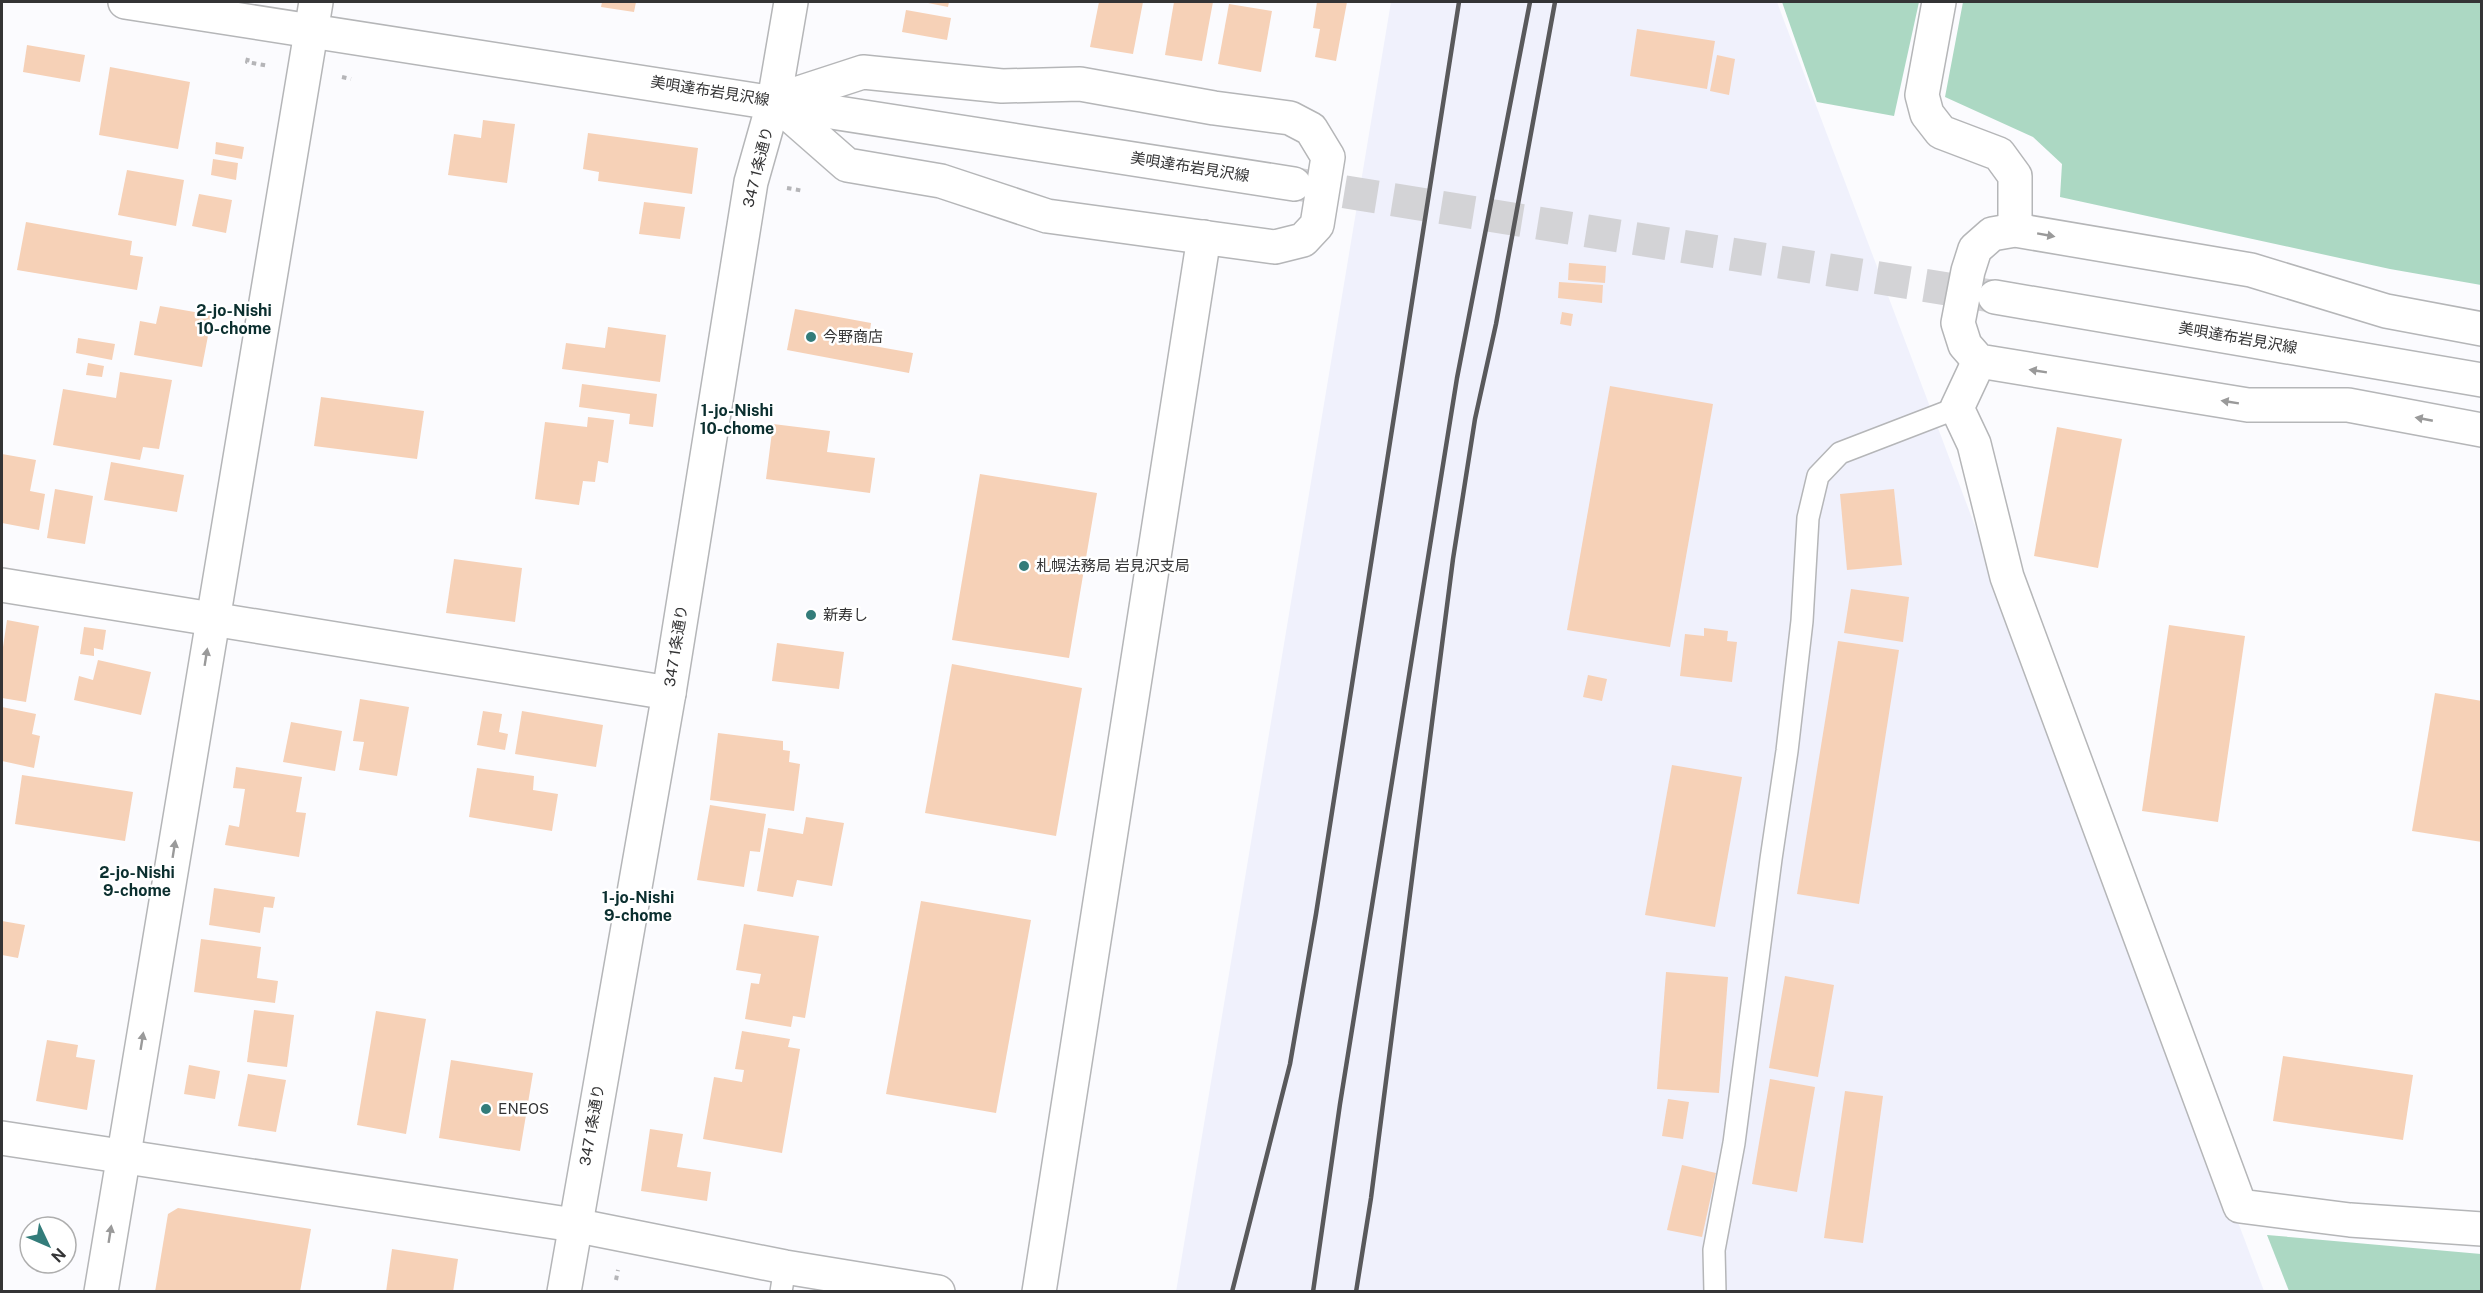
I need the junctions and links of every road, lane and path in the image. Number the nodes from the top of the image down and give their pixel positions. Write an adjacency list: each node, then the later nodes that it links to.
1 (125, 2): 4 (street, 美唄達布岩見沢線)
2 (792, 2): 5 (street, 347 1条通り)
3 (1939, 2): 7 (street)
4 (313, 17): 5 (street, 美唄達布岩見沢線); 16 (street)
5 (774, 101): 6 (street, 美唄達布岩見沢線); 8 (street); 8 (street); 17 (street, 347 1条通り)
6 (1294, 184)
7 (2015, 230): 10 (street, one-way to 10); 11 (street)
8 (1204, 237): 27 (street)
9 (1995, 297): 12 (street, 美唄達布岩見沢線)
10 (2481, 329)
11 (1979, 362): 13 (street); 14 (street, one-way to 11)
12 (2481, 380)
13 (1957, 408): 21 (street); 28 (lane)
14 (2481, 430)
15 (2, 585): 16 (street)
16 (212, 618): 17 (street); 19 (street, one-way to 16)
17 (669, 693): 20 (street, 347 1条通り)
18 (2, 1138): 19 (street)
19 (122, 1157): 20 (street); 24 (street, one-way to 19)
20 (574, 1225): 22 (street); 25 (street, 347 1条通り)
21 (2481, 1229)
22 (783, 1279): 23 (street)
23 (862, 1286): 26 (street)
24 (100, 1292)
25 (564, 1292)
26 (938, 1292)
27 (1039, 1292)
28 (1715, 1292)

